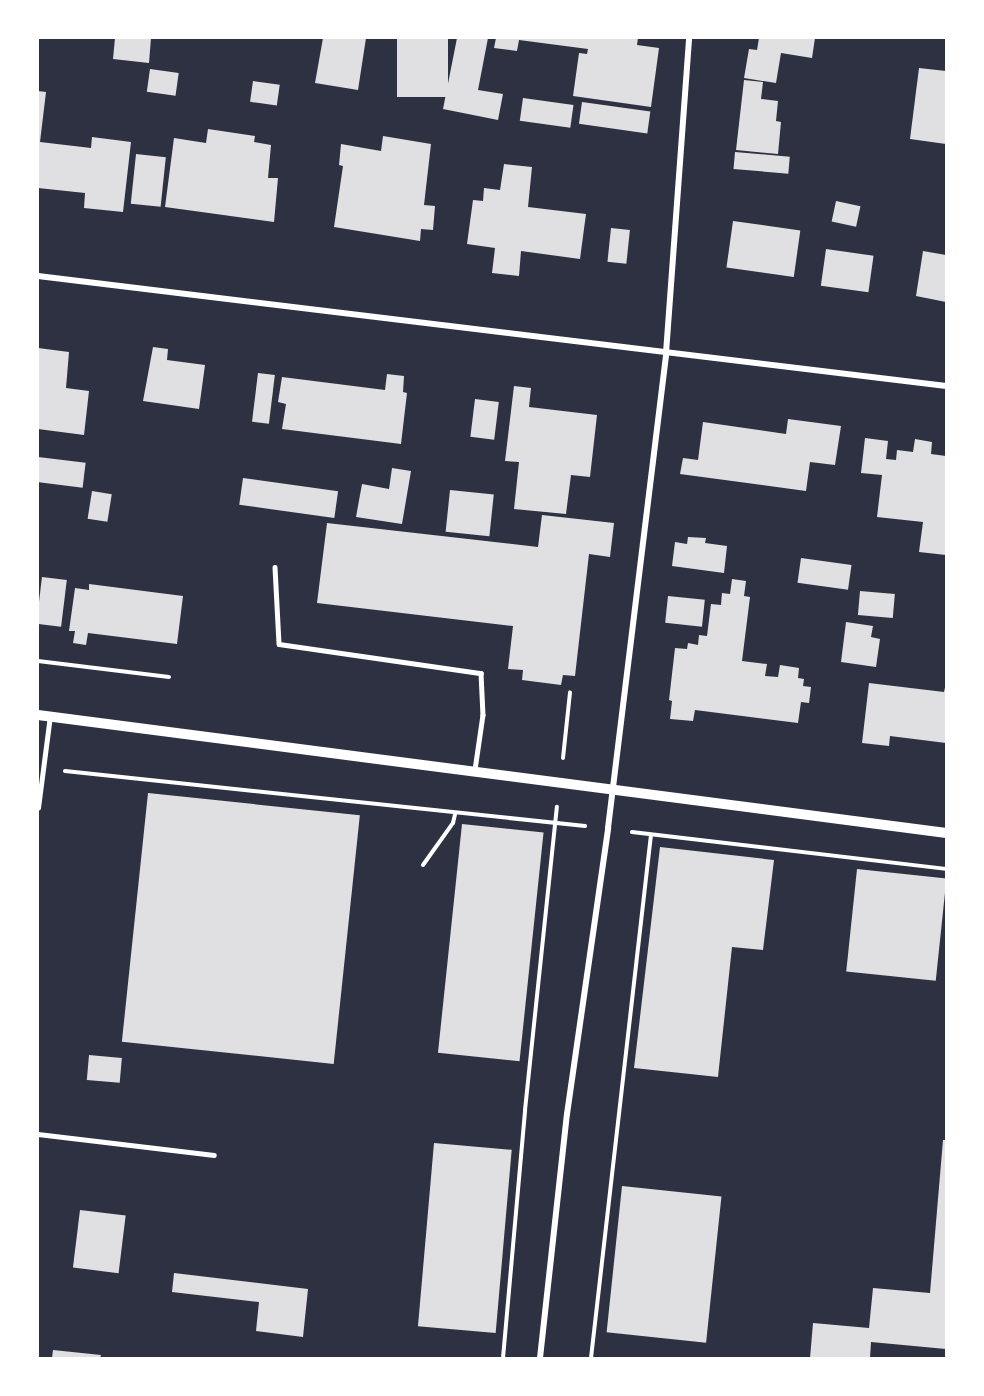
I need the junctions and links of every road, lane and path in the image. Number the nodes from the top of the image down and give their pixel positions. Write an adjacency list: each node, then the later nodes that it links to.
1 (689, 38): 3 (street)
2 (38, 276): 3 (street)
3 (666, 353): 4 (street); 12 (street)
4 (946, 386)
5 (275, 567): 11 (lane)
6 (38, 661): 7 (path)
7 (169, 677)
8 (38, 715): 9 (street)
9 (50, 716): 10 (lane); 11 (street)
10 (43, 769): 13 (lane); 14 (path)
11 (475, 770): 12 (street)
12 (612, 790): 16 (street); 17 (street)
13 (38, 808)
14 (455, 814): 15 (path); 19 (path)
15 (555, 824): 16 (path); 23 (path)
16 (608, 828): 18 (path); 24 (street)
17 (946, 833)
18 (651, 835): 20 (path); 25 (path)
19 (423, 865)
20 (946, 869)
21 (38, 1134): 22 (lane)
22 (214, 1155)
23 (502, 1359)
24 (540, 1359)
25 (591, 1359)

